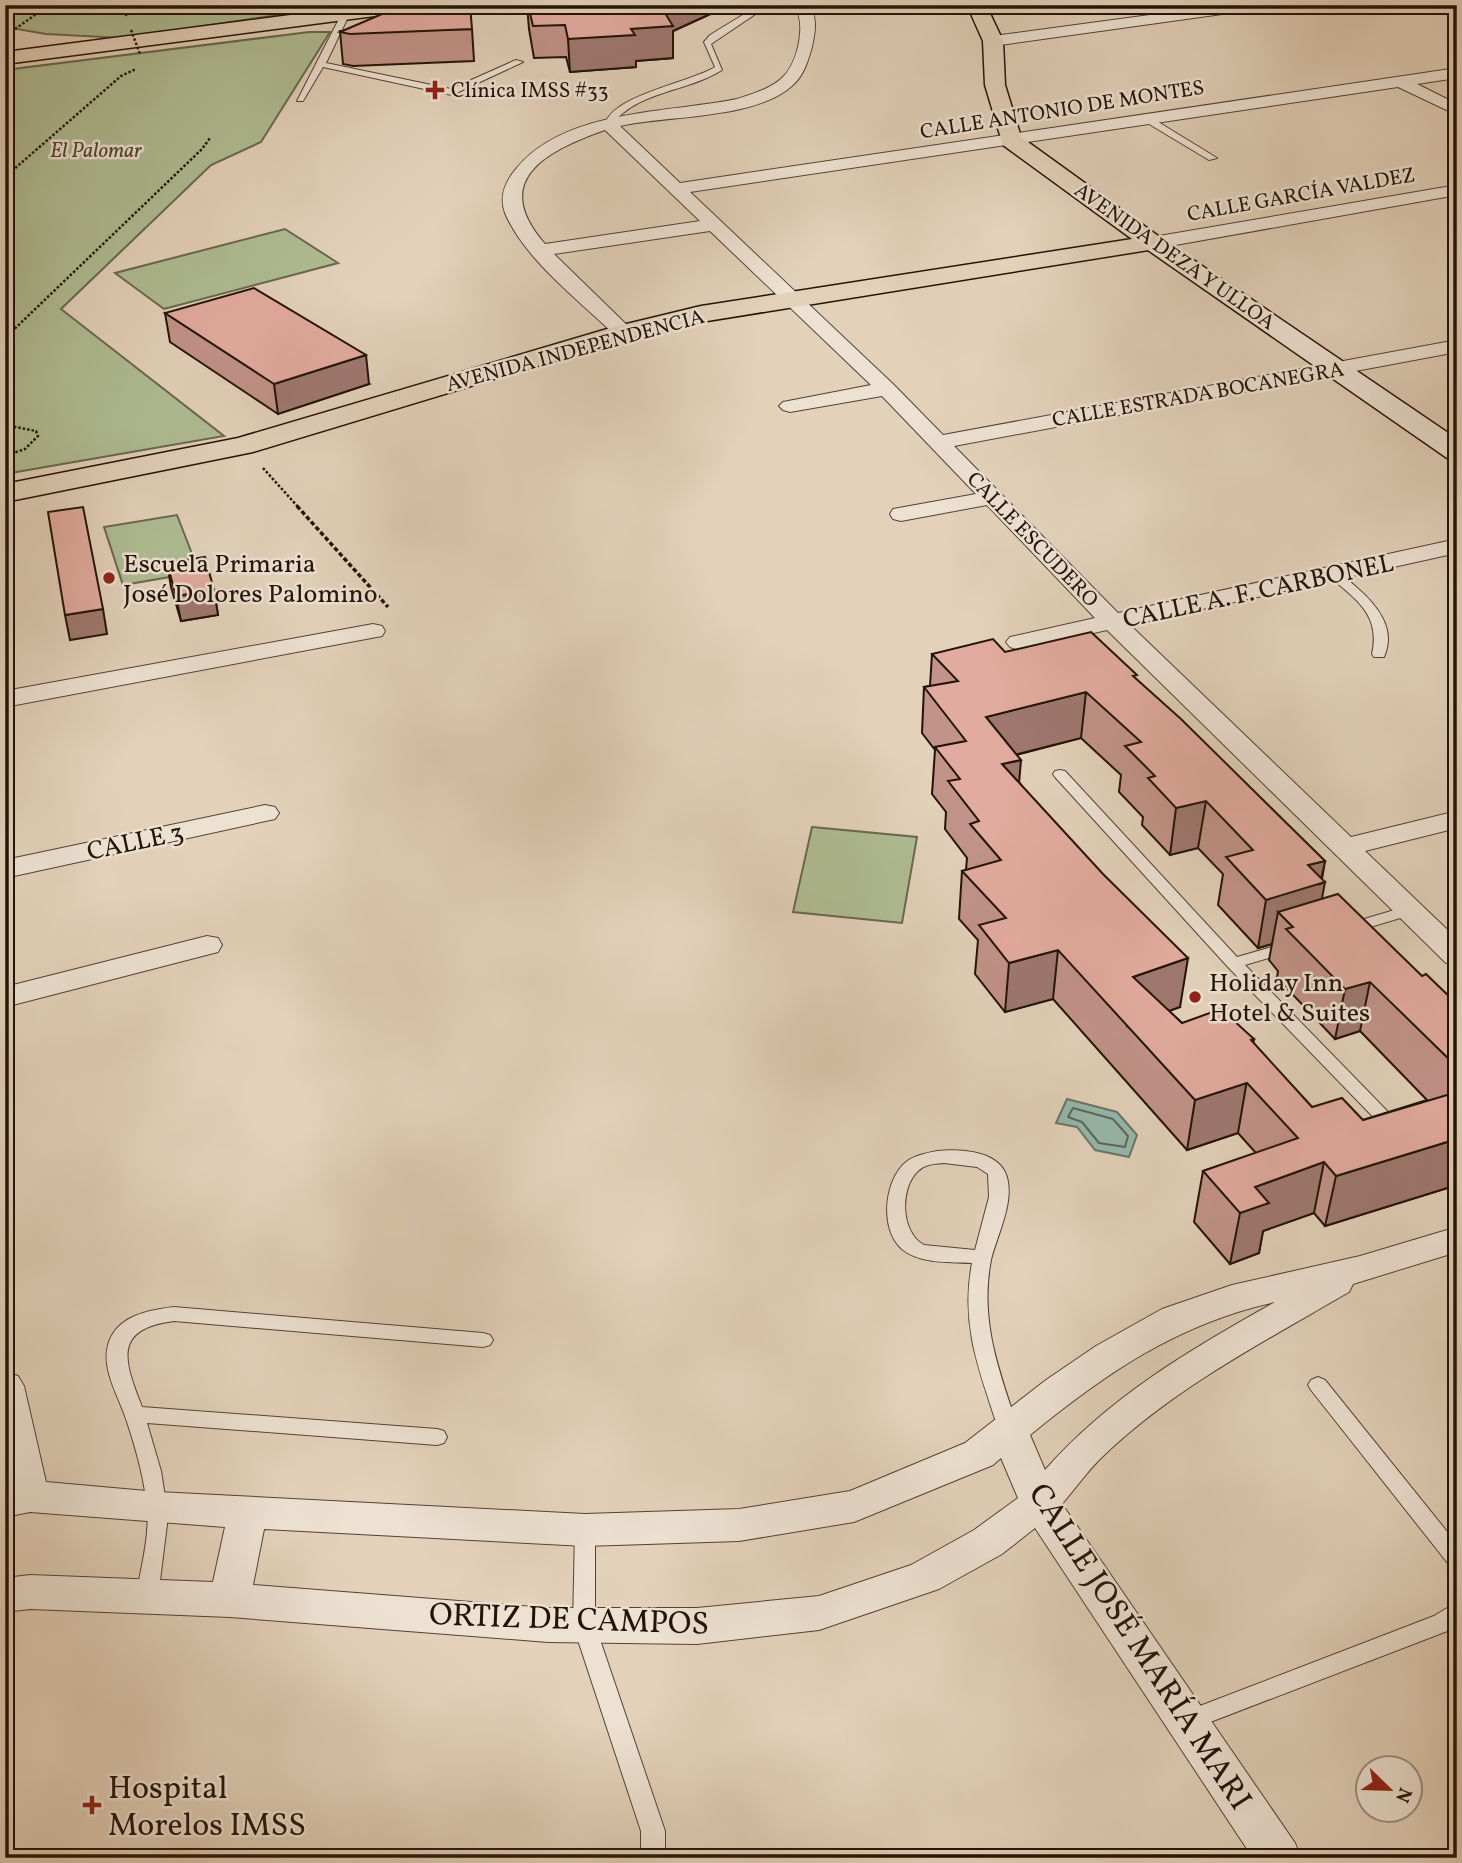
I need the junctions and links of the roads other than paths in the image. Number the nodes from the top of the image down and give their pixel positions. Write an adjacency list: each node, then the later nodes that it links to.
1 (413, 5): 6 (main road)
2 (765, 5): 18 (lane)
3 (801, 5): 18 (street)
4 (976, 5): 8 (main road)
5 (1258, 5): 8 (street)
6 (342, 10): 9 (main road); 12 (lane)
7 (14, 33): 9 (main road)
8 (993, 41): 19 (main road)
9 (99, 47): 10 (main road)
10 (5, 58)
11 (519, 62): 12 (lane)
12 (321, 64): 15 (lane)
13 (1457, 73): 14 (street, CALLE ANTONIO DE MONTES)
14 (1401, 82): 16 (street); 17 (street, CALLE ANTONIO DE MONTES)
15 (300, 99)
16 (1457, 110)
17 (1147, 119): 19 (street, CALLE ANTONIO DE MONTES); 20 (lane)
18 (608, 124): 21 (street, CALLE ESCUDERO); 25 (street)
19 (1011, 140): 21 (street, CALLE ANTONIO DE MONTES); 24 (main road, AVENIDA DEZA Y ULLOA)
20 (1212, 158)
21 (674, 189): 23 (street, CALLE ESCUDERO)
22 (1457, 190): 24 (street, CALLE GARCÍA VALDEZ)
23 (713, 225): 25 (street); 26 (street, CALLE ESCUDERO)
24 (1153, 243): 26 (main road, AVENIDA INDEPENDENCIA); 29 (main road, AVENIDA DEZA Y ULLOA)
25 (541, 250): 27 (street)
26 (790, 299): 27 (main road, AVENIDA INDEPENDENCIA); 30 (street, CALLE ESCUDERO)
27 (623, 332): 34 (main road, AVENIDA INDEPENDENCIA)
28 (1457, 346): 29 (street, CALLE ESTRADA BOCANEGRA)
29 (1337, 368): 32 (street, CALLE ESTRADA BOCANEGRA); 33 (main road, AVENIDA DEZA Y ULLOA)
30 (887, 389): 31 (street); 32 (street, CALLE ESCUDERO)
31 (790, 406)
32 (938, 442): 35 (street, CALLE ESCUDERO)
33 (1457, 452)
34 (5, 493)
35 (991, 498): 36 (street); 39 (street, CALLE ESCUDERO)
36 (901, 514)
37 (1457, 546): 38 (street, CALLE A. F. CARBONEL)
38 (1333, 573): 39 (street, CALLE A. F. CARBONEL); 42 (lane)
39 (1113, 622): 41 (street, CALLE A. F. CARBONEL); 47 (street, CALLE ESCUDERO)
40 (373, 631): 43 (street)
41 (1018, 642)
42 (1379, 654)
43 (5, 699)
44 (1060, 774): 54 (lane)
45 (265, 813): 48 (street, CALLE 3)
46 (1457, 819): 47 (street)
47 (1347, 847): 49 (street, CALLE ESCUDERO)
48 (5, 869)
49 (1411, 910): 50 (lane); 53 (street, CALLE ESCUDERO)
50 (1335, 933)
51 (1310, 940): 54 (lane)
52 (207, 944): 55 (street)
53 (1457, 956)
54 (1234, 963): 56 (lane)
55 (5, 997)
56 (1385, 1119)
57 (1457, 1239): 59 (street, ORTIZ DE CAMPOS)
58 (983, 1257): 58 (lane); 64 (lane)
59 (1360, 1269): 64 (street, ORTIZ DE CAMPOS); 67 (street, ORTIZ DE CAMPOS)
60 (483, 1340): 63 (lane)
61 (1318, 1385): 71 (lane)
62 (5, 1386): 66 (street)
63 (135, 1413): 65 (lane); 68 (lane)
64 (1009, 1431): 67 (street, CALLE JOSÉ MARÍA MARI); 70 (street, ORTIZ DE CAMPOS)
65 (438, 1437)
66 (18, 1499): 68 (street, ORTIZ DE CAMPOS)
67 (1040, 1503): 76 (street, ORTIZ DE CAMPOS); 77 (street, CALLE JOSÉ MARÍA MARI)
68 (158, 1508): 69 (street, ORTIZ DE CAMPOS); 73 (lane)
69 (248, 1512): 70 (street, ORTIZ DE CAMPOS); 74 (street)
70 (585, 1530): 76 (lane)
71 (1457, 1560)
72 (5, 1595): 73 (street, ORTIZ DE CAMPOS)
73 (147, 1597): 74 (street, ORTIZ DE CAMPOS)
74 (230, 1600): 76 (street, ORTIZ DE CAMPOS)
75 (1457, 1611): 77 (lane)
76 (584, 1625): 78 (lane)
77 (1187, 1721): 79 (street, CALLE JOSÉ MARÍA MARI)
78 (653, 1858)
79 (1279, 1858)

